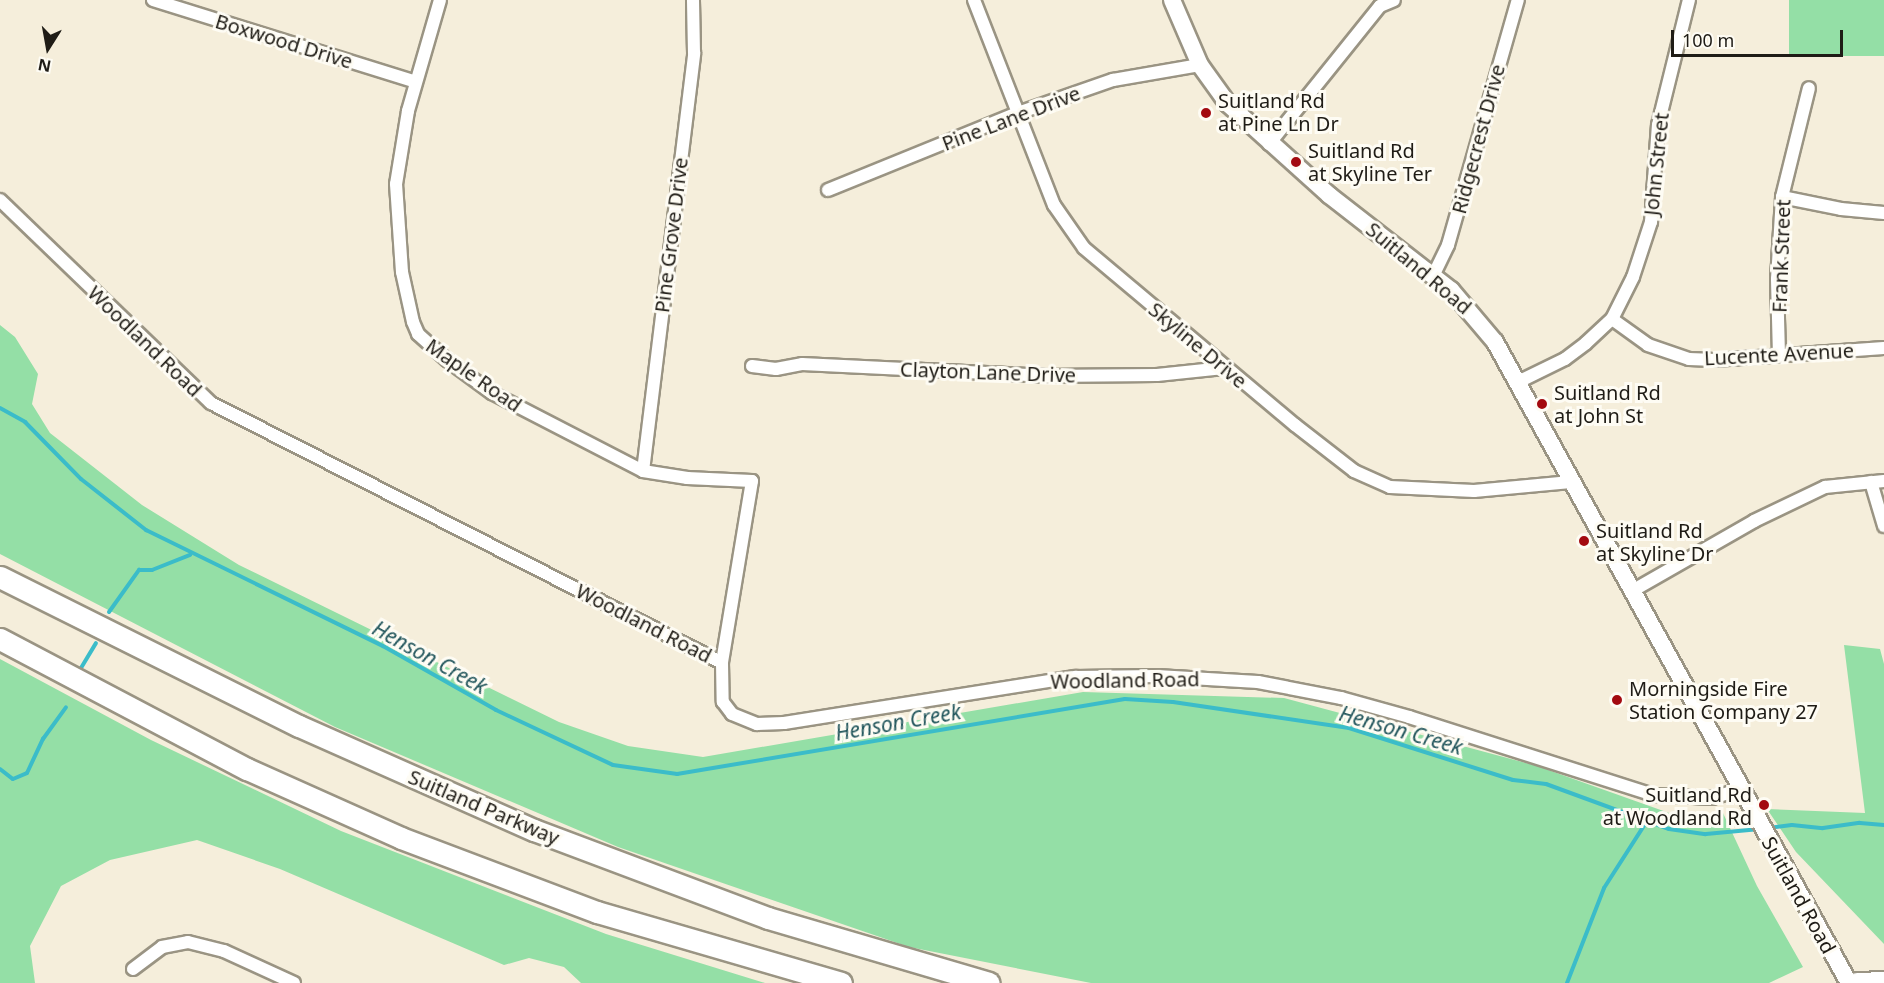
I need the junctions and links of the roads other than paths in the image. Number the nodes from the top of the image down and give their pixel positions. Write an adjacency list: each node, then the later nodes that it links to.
1 (153, 0): 11 (street, Boxwood Drive)
2 (440, 0): 11 (street, Maple Road)
3 (693, 0): 26 (street, Pine Grove Drive)
4 (974, 0): 13 (street, Skyline Drive)
5 (1172, 0): 10 (main road, Suitland Road)
6 (1394, 0): 9 (street)
7 (1518, 0): 19 (street, Ridgecrest Drive)
8 (1689, 0): 20 (street, John Street)
9 (1379, 3): 14 (street)
10 (1200, 65): 13 (street, Pine Lane Drive); 14 (main road, Suitland Road)
11 (416, 82): 26 (street, Maple Road)
12 (1809, 88): 16 (street, Frank Street)
13 (1018, 113): 15 (street, Pine Lane Drive); 24 (street, Skyline Drive)
14 (1269, 144): 19 (main road, Suitland Road)
15 (828, 190)
16 (1782, 197): 18 (street); 22 (street, Frank Street)
17 (0, 200): 34 (street, Woodland Road)
18 (1884, 213)
19 (1433, 276): 25 (main road, Suitland Road)
20 (1612, 319): 22 (street, Lucente Avenue); 25 (street, John Street)
21 (1884, 348): 22 (street, Lucente Avenue)
22 (1779, 356)
23 (752, 366): 24 (street, Clayton Lane Drive)
24 (1224, 368): 28 (street, Skyline Drive)
25 (1518, 381): 28 (main road, Suitland Road)
26 (644, 471): 34 (street, Maple Road)
27 (1884, 481): 29 (street)
28 (1571, 482): 32 (main road, Suitland Road)
29 (1871, 482): 30 (street); 32 (street)
30 (1884, 526)
31 (0, 577): 40 (highway, Suitland Parkway)
32 (1632, 591): 35 (main road, Suitland Road)
33 (0, 639): 39 (highway)
34 (722, 663): 35 (street, Woodland Road)
35 (1741, 789): 41 (main road, Suitland Road)
36 (133, 969): 38 (street)
37 (1884, 982): 42 (highway)
38 (294, 983)
39 (841, 983)
40 (989, 983)
41 (1849, 983)
42 (1857, 983)

